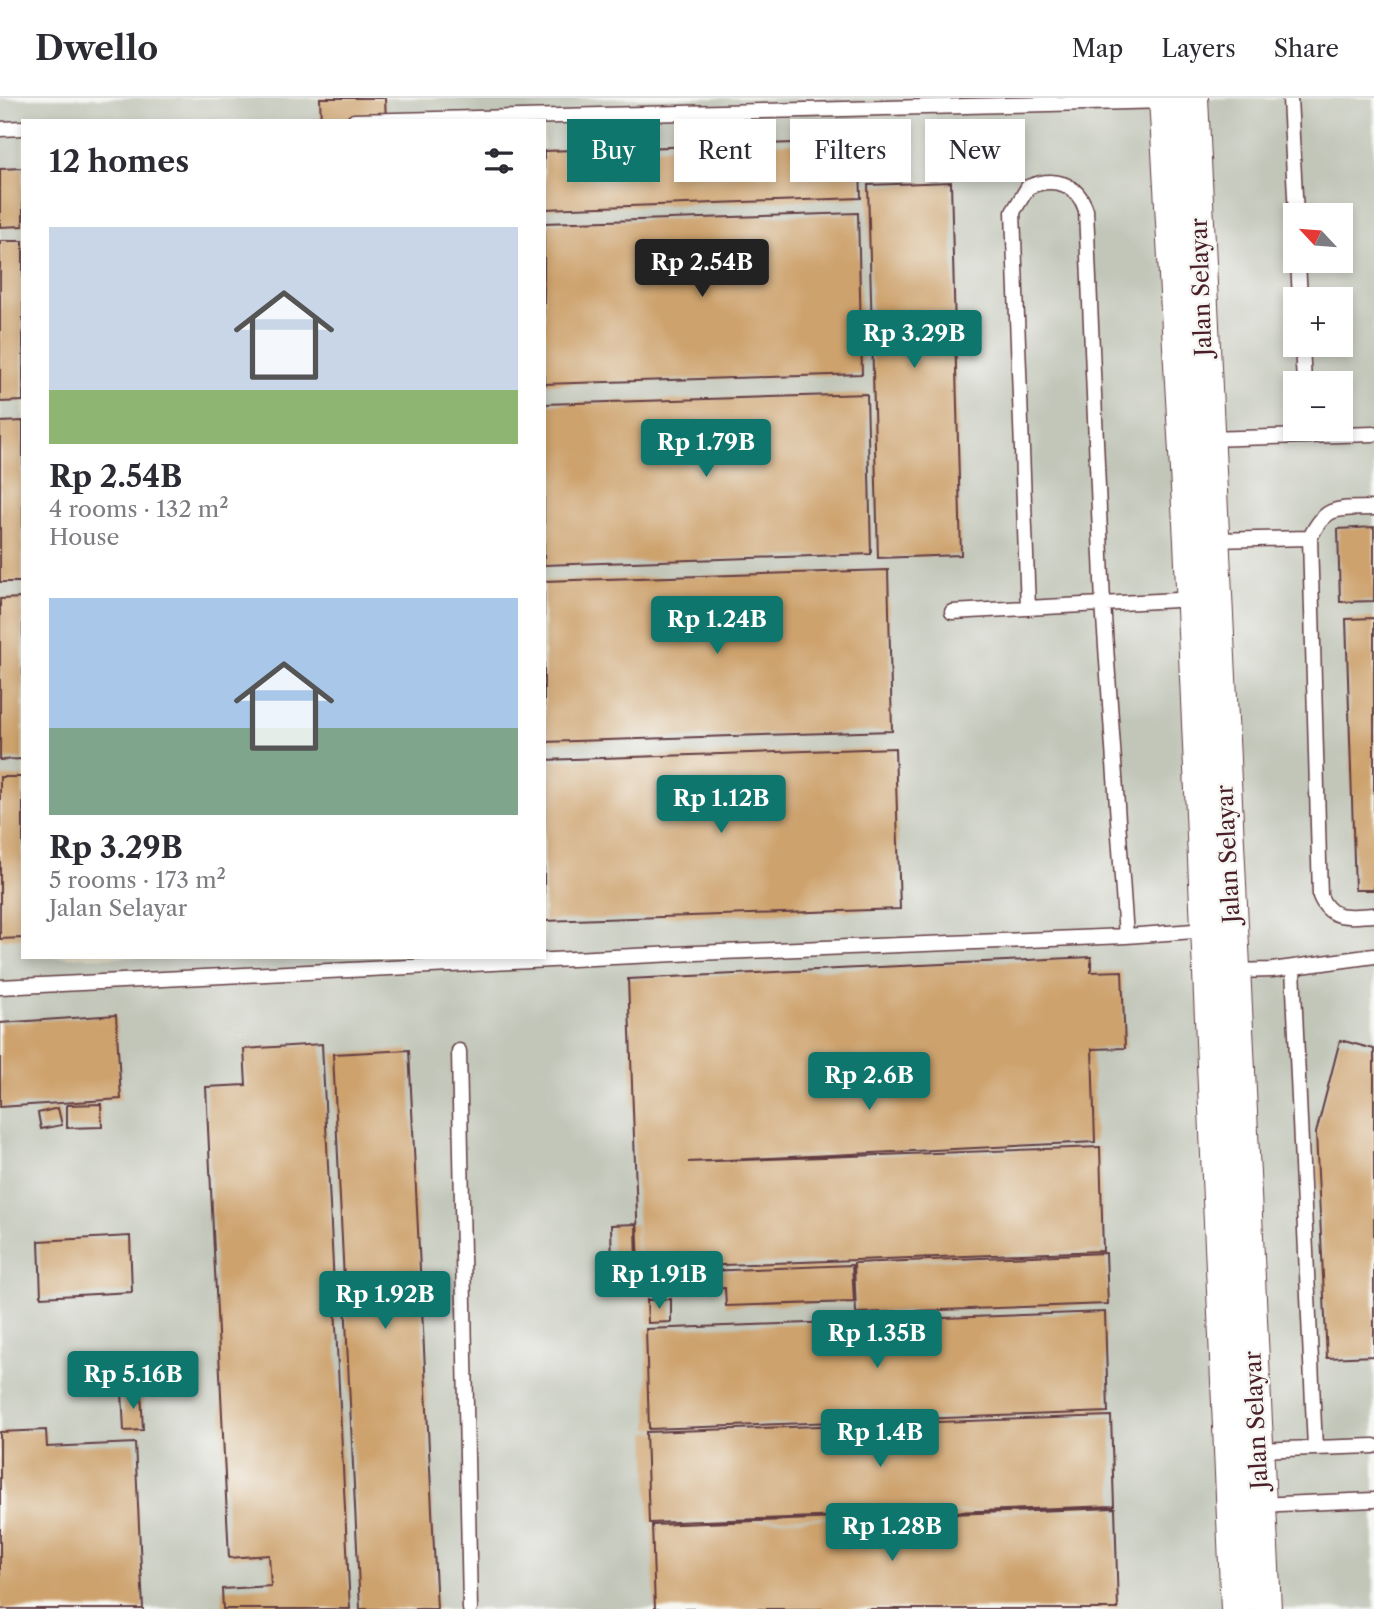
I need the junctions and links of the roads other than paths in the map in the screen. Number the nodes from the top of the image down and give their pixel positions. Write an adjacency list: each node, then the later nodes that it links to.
1 (1290, 98): 6 (lane)
2 (1179, 99): 3 (lane); 10 (street, Jalan Selayar)
3 (429, 119)
4 (21, 128): 5 (lane)
5 (0, 129)
6 (1295, 203)
7 (1283, 434): 10 (lane)
8 (1353, 434): 9 (lane)
9 (1374, 434)
10 (1196, 439): 13 (street, Jalan Selayar)
11 (1374, 508): 12 (lane)
12 (1310, 538): 13 (lane); 18 (lane)
13 (1201, 540): 14 (street, Jalan Selayar)
14 (1203, 599): 15 (lane); 19 (street, Jalan Selayar)
15 (1103, 603): 16 (lane); 16 (lane); 20 (lane)
16 (1028, 608): 17 (lane)
17 (952, 612)
18 (1374, 915)
19 (1219, 929): 20 (lane); 23 (street, Jalan Selayar)
20 (1126, 936): 24 (lane)
21 (1374, 956): 22 (lane)
22 (1293, 968): 23 (lane); 27 (lane)
23 (1221, 972): 28 (street, Jalan Selayar)
24 (0, 987)
25 (459, 1051): 31 (lane)
26 (1374, 1446): 27 (lane)
27 (1315, 1448): 28 (lane)
28 (1244, 1450): 30 (street, Jalan Selayar)
29 (1374, 1500): 30 (lane)
30 (1246, 1506): 32 (street, Jalan Selayar); 33 (street, Jalan Selayar)
31 (470, 1609)
32 (1236, 1609)
33 (1266, 1609)

